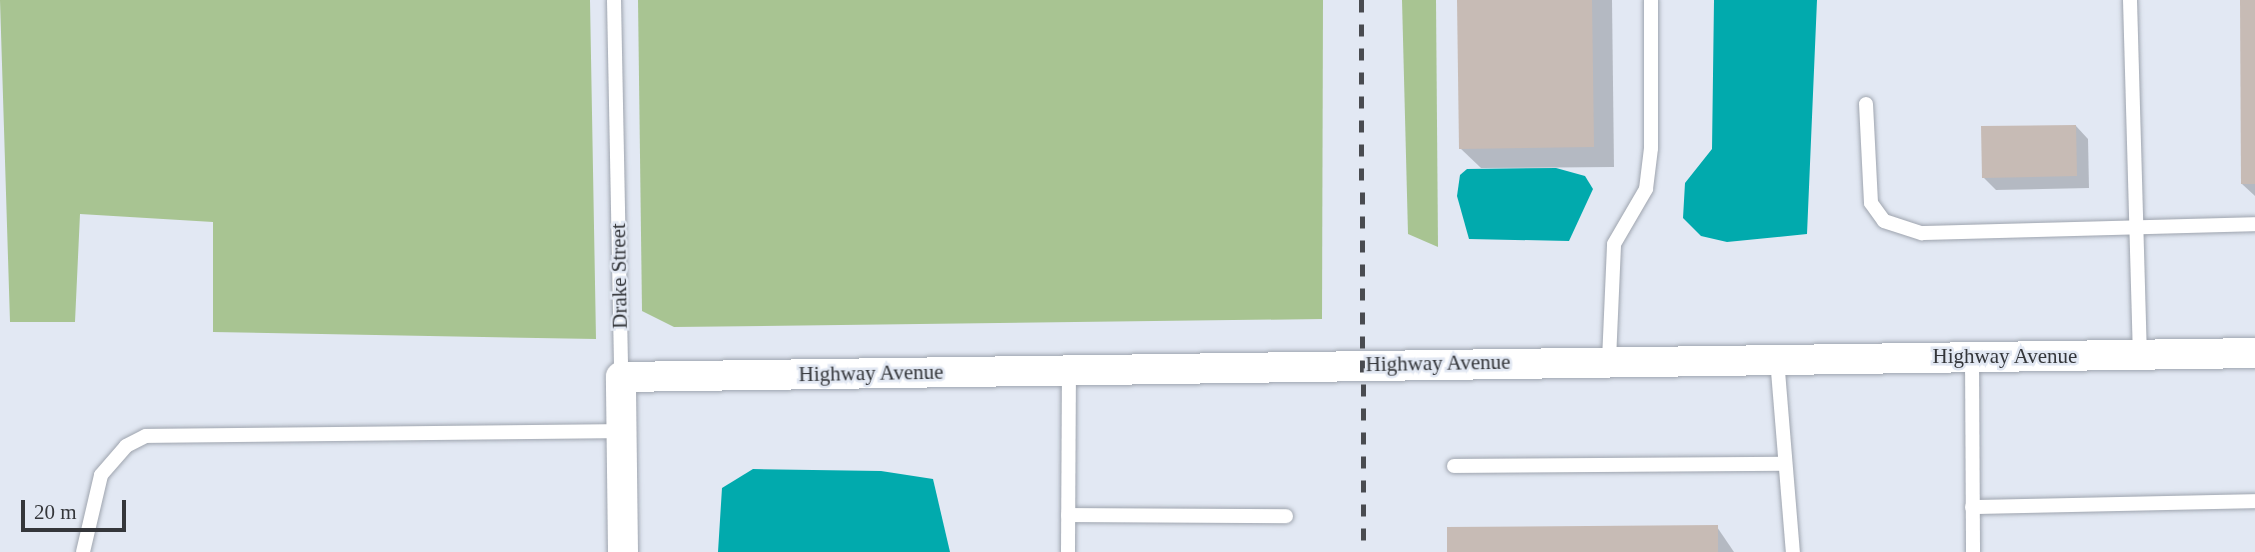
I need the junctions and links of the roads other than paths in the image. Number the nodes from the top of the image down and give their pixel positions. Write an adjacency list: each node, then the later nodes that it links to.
1 (614, 0): 13 (lane, Drake Street)
2 (1651, 0): 11 (lane)
3 (2130, 0): 6 (lane)
4 (1866, 104): 6 (lane)
5 (2255, 224): 6 (lane)
6 (2137, 227): 8 (lane)
7 (2255, 353): 8 (street, Highway Avenue)
8 (2140, 355): 9 (street, Highway Avenue)
9 (1972, 356): 10 (street, Highway Avenue); 18 (lane)
10 (1777, 359): 11 (street, Highway Avenue); 15 (lane)
11 (1609, 360): 12 (street, Highway Avenue)
12 (1069, 369): 13 (street, Highway Avenue); 19 (lane)
13 (621, 377): 14 (street, Drake Street)
14 (622, 431): 21 (lane); 22 (street, Drake Street)
15 (1781, 464): 16 (lane); 24 (lane)
16 (1454, 466)
17 (2255, 501): 18 (lane)
18 (1972, 506): 25 (lane)
19 (1068, 515): 20 (lane); 23 (lane)
20 (1286, 516)
21 (83, 552)
22 (623, 552)
23 (1068, 552)
24 (1793, 552)
25 (1973, 552)

